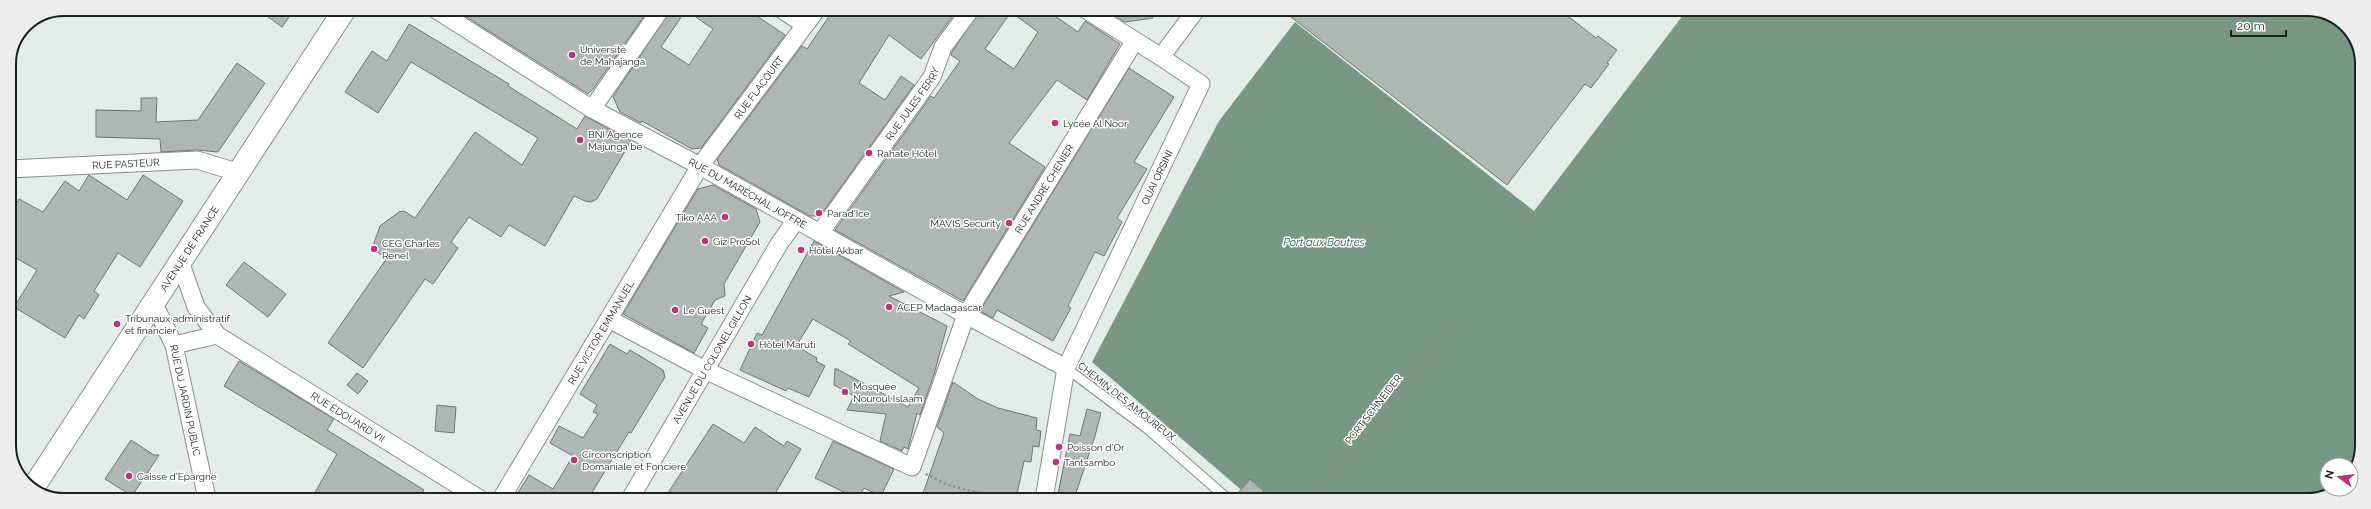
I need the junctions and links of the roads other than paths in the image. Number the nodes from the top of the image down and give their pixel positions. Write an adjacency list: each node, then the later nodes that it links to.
1 (341, 16): 15 (main road, AVENUE DE FRANCE)
2 (446, 16): 12 (street, RUE DU MARÉCHAL JOFFRE)
3 (656, 16): 12 (street)
4 (792, 16): 9 (street)
5 (812, 16): 9 (street, RUE FLACOURT)
6 (966, 16): 17 (street, RUE JULES FERRY)
7 (1094, 16): 10 (street)
8 (1192, 16): 11 (street)
9 (805, 25): 13 (street, RUE FLACOURT)
10 (1134, 42): 11 (street); 20 (street, RUE ANDRÉ CHENIER)
11 (1161, 57): 24 (street, QUAI ORSINI)
12 (592, 109): 13 (street, RUE DU MARÉCHAL JOFFRE)
13 (700, 166): 16 (street, RUE DU MARÉCHAL JOFFRE); 21 (street, RUE VICTOR EMMANUEL)
14 (16, 169): 15 (street, RUE PASTEUR)
15 (240, 173): 18 (main road, AVENUE DE FRANCE)
16 (796, 220): 17 (street, RUE DU MARÉCHAL JOFFRE); 25 (street, AVENUE DU COLONEL GILLON)
17 (820, 233): 20 (street, RUE DU MARÉCHAL JOFFRE)
18 (181, 264): 19 (main road, AVENUE DE FRANCE); 22 (street)
19 (154, 304): 23 (street, RUE DU JARDIN PUBLIC); 26 (main road, AVENUE DE FRANCE)
20 (966, 315): 24 (street, RUE DU MARÉCHAL JOFFRE); 25 (street, RUE ANDRÉ CHENIER)
21 (609, 320): 25 (street); 29 (street, RUE VICTOR EMMANUEL)
22 (217, 335): 23 (street); 28 (street, RUE ÉDOUARD VII)
23 (174, 345): 27 (street, RUE DU JARDIN PUBLIC)
24 (1066, 368): 31 (street); 32 (lane, CHEMIN DES AMOUREUX)
25 (706, 371): 30 (street, AVENUE DU COLONEL GILLON)
26 (36, 484)
27 (206, 493)
28 (470, 493)
29 (505, 493)
30 (634, 493)
31 (1045, 493)
32 (1221, 493)

